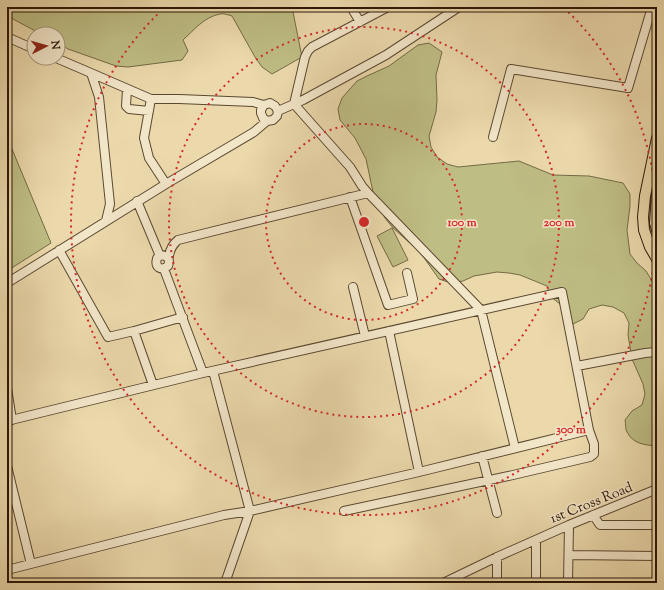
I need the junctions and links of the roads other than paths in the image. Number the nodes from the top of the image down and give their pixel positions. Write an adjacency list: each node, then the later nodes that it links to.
1 (351, 7): 5 (street)
2 (388, 7): 5 (street)
3 (459, 7): 12 (street)
4 (652, 7): 17 (street)
5 (360, 22): 12 (street)
6 (7, 37): 7 (street)
7 (26, 45)
8 (66, 62): 9 (street)
9 (91, 73): 10 (street); 24 (street)
10 (128, 89): 11 (street); 14 (street)
11 (151, 99): 13 (street); 14 (street)
12 (294, 104): 15 (street); 20 (street)
13 (264, 105): 15 (street); 16 (street)
14 (149, 111): 19 (street)
15 (278, 111): 16 (street)
16 (267, 121): 19 (street)
17 (493, 137)
18 (657, 138): 28 (main road)
19 (166, 184): 23 (street)
20 (368, 193): 22 (street); 32 (street)
21 (657, 194): 25 (main road)
22 (350, 197): 27 (street); 29 (street)
23 (137, 201): 24 (street); 27 (street)
24 (106, 221): 26 (street)
25 (657, 230)
26 (59, 250): 30 (street); 34 (street)
27 (164, 256): 33 (street)
28 (657, 259)
29 (407, 273)
30 (7, 282)
31 (353, 288): 36 (street)
32 (481, 310): 35 (street); 38 (street); 45 (street)
33 (183, 317): 34 (street); 40 (street)
34 (134, 331): 41 (street)
35 (389, 331): 36 (street); 48 (street)
36 (365, 336): 39 (street)
37 (657, 352): 38 (street)
38 (577, 366): 44 (street)
39 (213, 371): 40 (street); 51 (street)
40 (203, 373): 41 (street)
41 (153, 385): 43 (street)
42 (7, 388): 43 (street)
43 (10, 421)
44 (589, 430): 45 (street); 49 (street)
45 (515, 448): 46 (street)
46 (482, 456): 48 (street); 49 (street)
47 (7, 466): 61 (street)
48 (419, 472): 51 (street)
49 (488, 480): 52 (street); 53 (street)
50 (657, 489): 54 (street, 1st Cross Road)
51 (250, 511): 61 (street); 63 (street)
52 (344, 511)
53 (497, 514)
54 (593, 515): 55 (street, 1st Cross Road); 56 (street)
55 (569, 524): 57 (street, 1st Cross Road); 58 (street)
56 (657, 525)
57 (536, 540): 60 (street, 1st Cross Road); 66 (street)
58 (568, 554): 59 (street); 67 (street)
59 (657, 556)
60 (497, 557): 64 (street, 1st Cross Road); 65 (street)
61 (31, 564): 62 (street)
62 (7, 570)
63 (225, 583)
64 (443, 583)
65 (497, 583)
66 (536, 583)
67 (568, 583)

